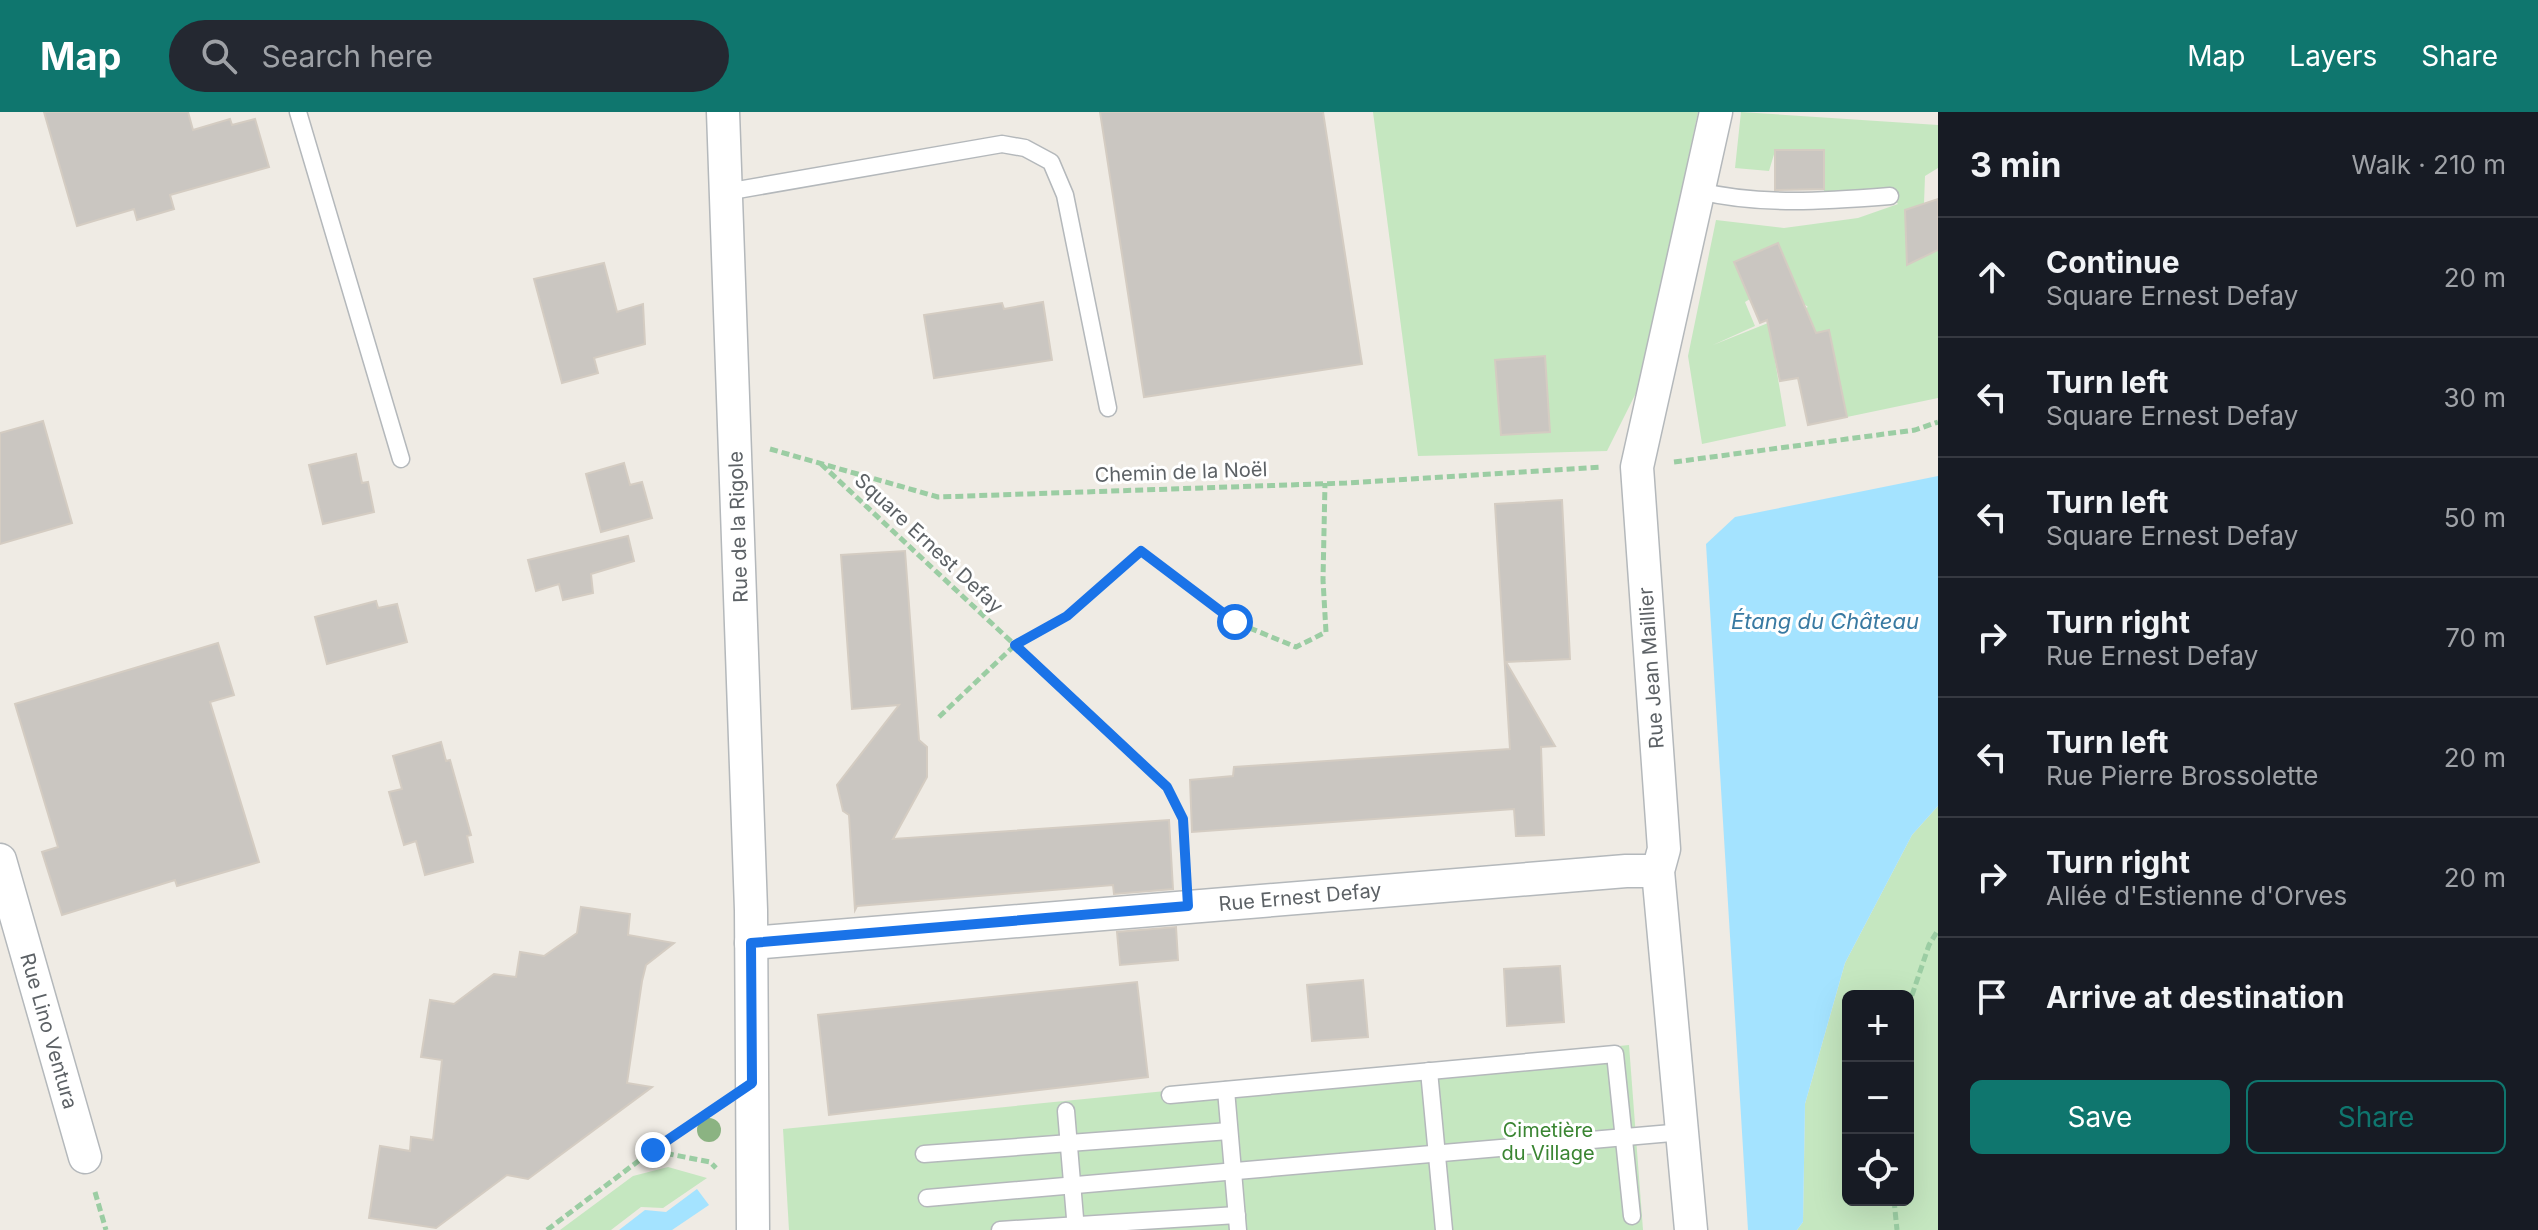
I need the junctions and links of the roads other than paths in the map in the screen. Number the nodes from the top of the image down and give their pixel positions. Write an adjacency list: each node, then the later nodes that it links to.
1 (298, 112): 8 (lane)
2 (723, 112): 5 (street, Rue de la Rigole)
3 (1716, 112): 4 (street, Rue Jean Maillier)
4 (1699, 191): 6 (lane); 10 (street, Rue Jean Maillier)
5 (726, 192): 7 (lane); 11 (street, Rue de la Rigole)
6 (1890, 196)
7 (1108, 408)
8 (401, 459)
9 (0, 860): 22 (street, Rue Lino Ventura)
10 (1658, 871): 11 (street, Rue Ernest Defay); 17 (street, Rue Jean Maillier)
11 (751, 943): 29 (street, Rue de la Rigole)
12 (1429, 1071): 13 (lane); 18 (lane); 21 (lane)
13 (1226, 1090): 14 (lane); 16 (lane)
14 (1170, 1095)
15 (1066, 1111): 19 (lane)
16 (1229, 1131): 19 (lane); 23 (lane)
17 (1683, 1132): 18 (lane); 32 (street, Rue Jean Maillier)
18 (1623, 1137): 21 (lane); 26 (lane)
19 (1069, 1143): 20 (lane); 24 (lane)
20 (924, 1154)
21 (1437, 1154): 23 (lane); 31 (lane)
22 (85, 1157)
23 (1233, 1171): 24 (lane); 27 (lane)
24 (1073, 1185): 25 (lane); 28 (lane)
25 (927, 1198)
26 (1632, 1216)
27 (1238, 1223): 28 (lane)
28 (1076, 1228): 30 (lane)
29 (753, 1230)
30 (1000, 1230)
31 (1444, 1230)
32 (1691, 1230)

